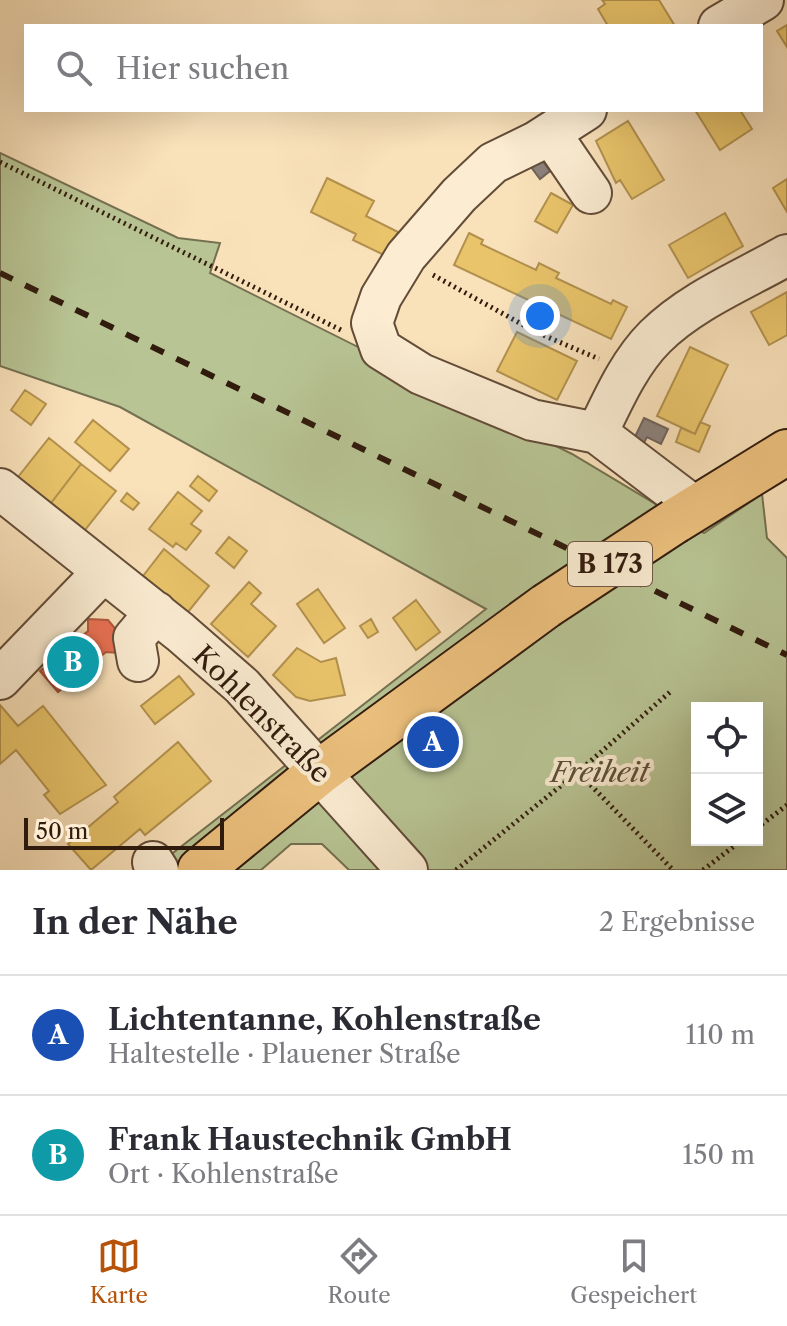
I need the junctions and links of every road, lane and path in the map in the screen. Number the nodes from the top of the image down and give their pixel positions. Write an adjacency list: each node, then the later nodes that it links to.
1 (763, 0): 2 (street)
2 (722, 24)
3 (583, 112): 4 (street)
4 (550, 133): 6 (street); 8 (street)
5 (0, 162): 9 (path)
6 (591, 193)
7 (787, 255): 11 (street)
8 (406, 256): 9 (street); 10 (path)
9 (381, 349): 11 (street)
10 (614, 366): 11 (street)
11 (602, 423): 14 (street)
12 (787, 452): 14 (main road, B 173)
13 (0, 489): 15 (street, Kohlenstraße)
14 (686, 515): 20 (main road, B 173, bridge)
15 (103, 572): 16 (street, Kohlenstraße); 18 (street)
16 (156, 612): 17 (street); 20 (street, Kohlenstraße)
17 (138, 661)
18 (0, 679)
19 (670, 692): 21 (path)
20 (321, 771): 25 (main road, B 173); 26 (street, Kohlenstraße)
21 (578, 772): 27 (path); 28 (path)
22 (787, 805): 23 (path)
23 (763, 823)
24 (734, 846): 29 (path)
25 (200, 870)
26 (407, 870)
27 (456, 870)
28 (673, 870)
29 (703, 870)

